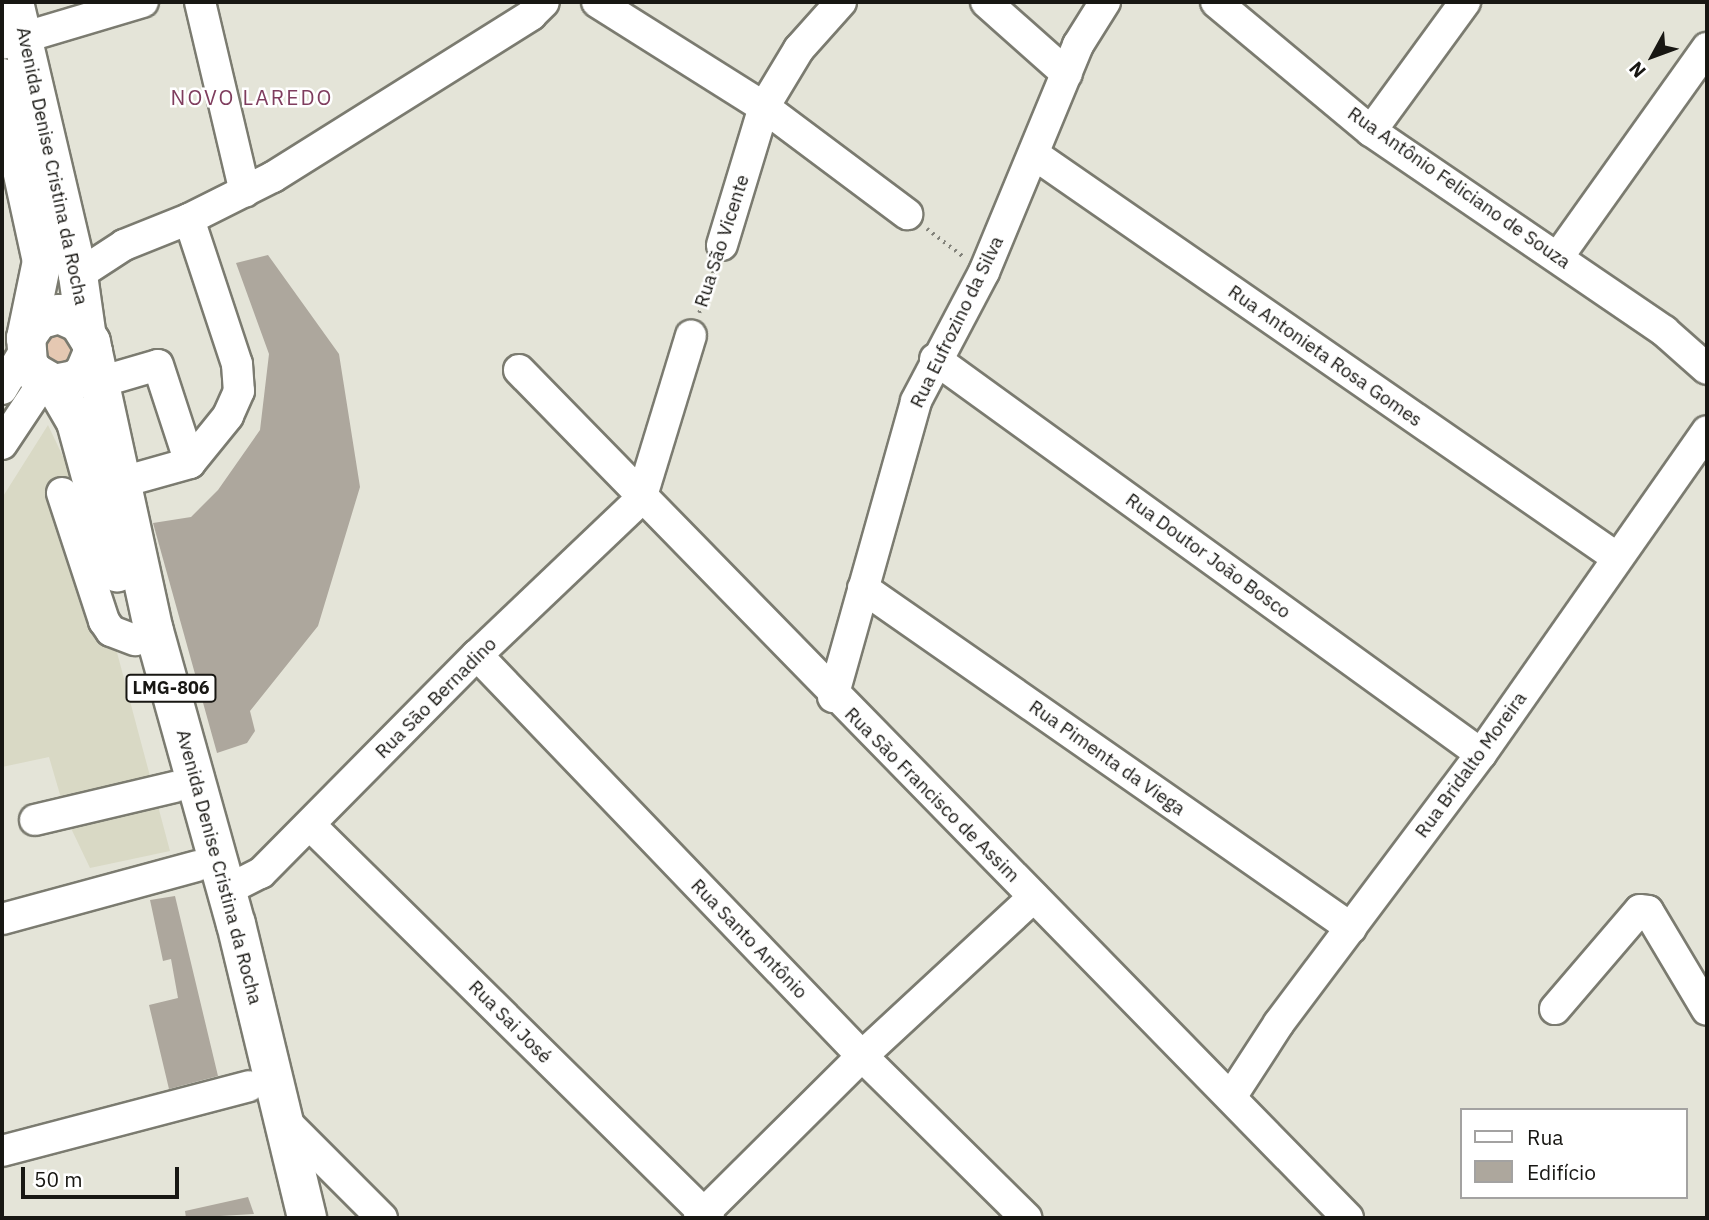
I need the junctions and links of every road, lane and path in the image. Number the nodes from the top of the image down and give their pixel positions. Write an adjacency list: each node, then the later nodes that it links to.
1 (143, 2): 10 (street)
2 (200, 2): 17 (street)
3 (544, 2): 17 (street)
4 (597, 2): 14 (street)
5 (841, 2): 14 (street, Rua São Vicente)
6 (986, 2): 12 (street)
7 (1105, 2): 12 (street, Rua Eufrozino da Silva)
8 (1216, 2): 15 (street, Rua Antônio Feliciano de Souza)
9 (1465, 2): 15 (street)
10 (14, 27): 20 (highway, Avenida Denise Cristina da Rocha / LMG-806)
11 (1707, 48): 23 (street)
12 (1067, 74): 16 (street, Rua Eufrozino da Silva)
13 (2, 78): 29 (highway, Avenida Denise Cristina da Rocha)
14 (764, 107): 18 (street); 22 (street, Rua São Vicente)
15 (1371, 131): 23 (street, Rua Antônio Feliciano de Souza)
16 (1035, 155): 24 (street, Rua Eufrozino da Silva); 38 (street, Rua Antonieta Rosa Gomes)
17 (245, 192): 19 (street)
18 (907, 214): 24 (path)
19 (189, 219): 21 (street); 35 (street)
20 (69, 239): 21 (street); 25 (highway, Avenida Denise Cristina da Rocha / LMG-806)
21 (124, 245): 25 (street)
22 (722, 245): 26 (path, Rua São Vicente)
23 (1558, 257): 30 (street, Rua Antônio Feliciano de Souza)
24 (984, 272): 28 (street, Rua Eufrozino da Silva)
25 (78, 275): 27 (highway, Avenida Denise Cristina da Rocha / LMG-806)
26 (691, 335): 37 (street)
27 (93, 355): 29 (highway); 29 (highway); 35 (street); 36 (highway, Avenida Denise Cristina da Rocha / LMG-806)
28 (935, 359): 39 (street, Rua Eufrozino da Silva); 42 (street, Rua Doutor João Bosco)
29 (37, 364): 32 (street); 34 (street); 36 (highway, Avenida Denise Cristina da Rocha / LMG-806)
30 (1707, 369)
31 (519, 370): 37 (street, Rua São Francisco de Assim)
32 (2, 389)
33 (1707, 431): 38 (street, Rua Bridalto Moreira)
34 (2, 444)
35 (190, 463): 36 (street)
36 (93, 489): 43 (highway, Avenida Denise Cristina da Rocha / LMG-806); 47 (highway, Avenida Denise Cristina da Rocha / LMG-806)
37 (641, 499): 40 (street, Rua São Bernadino); 41 (street, Rua São Francisco de Assim)
38 (1616, 557): 42 (street, Rua Bridalto Moreira)
39 (863, 588): 41 (street, Rua Eufrozino da Silva); 50 (street, Rua Pimenta da Viega)
40 (477, 655): 45 (street, Rua São Bernadino); 53 (street, Rua Santo Antônio)
41 (834, 697): 48 (street, Rua São Francisco de Assim)
42 (1481, 754): 50 (street, Rua Bridalto Moreira)
43 (176, 787): 44 (street); 46 (highway, Avenida Denise Cristina da Rocha / LMG-806)
44 (35, 820)
45 (310, 825): 47 (street, Rua São Bernadino); 58 (street, Rua Sai José)
46 (197, 866): 49 (street); 54 (highway, Avenida Denise Cristina da Rocha / LMG-806)
47 (227, 890): 56 (highway, Avenida Denise Cristina da Rocha / LMG-806)
48 (1034, 897): 53 (street); 55 (street, Rua São Francisco de Assim)
49 (2, 919)
50 (1351, 928): 55 (street, Rua Bridalto Moreira)
51 (1555, 1009): 52 (street)
52 (1707, 1010)
53 (862, 1056): 58 (street); 62 (street, Rua Santo Antônio)
54 (249, 1086): 57 (street); 59 (highway, Avenida Denise Cristina da Rocha / LMG-806)
55 (1231, 1097): 63 (street, Rua São Francisco de Assim)
56 (283, 1119): 60 (highway, Avenida Denise Cristina da Rocha / LMG-806); 61 (street)
57 (2, 1151)
58 (704, 1217)
59 (282, 1218)
60 (307, 1218)
61 (382, 1218)
62 (1026, 1218)
63 (1348, 1218)

